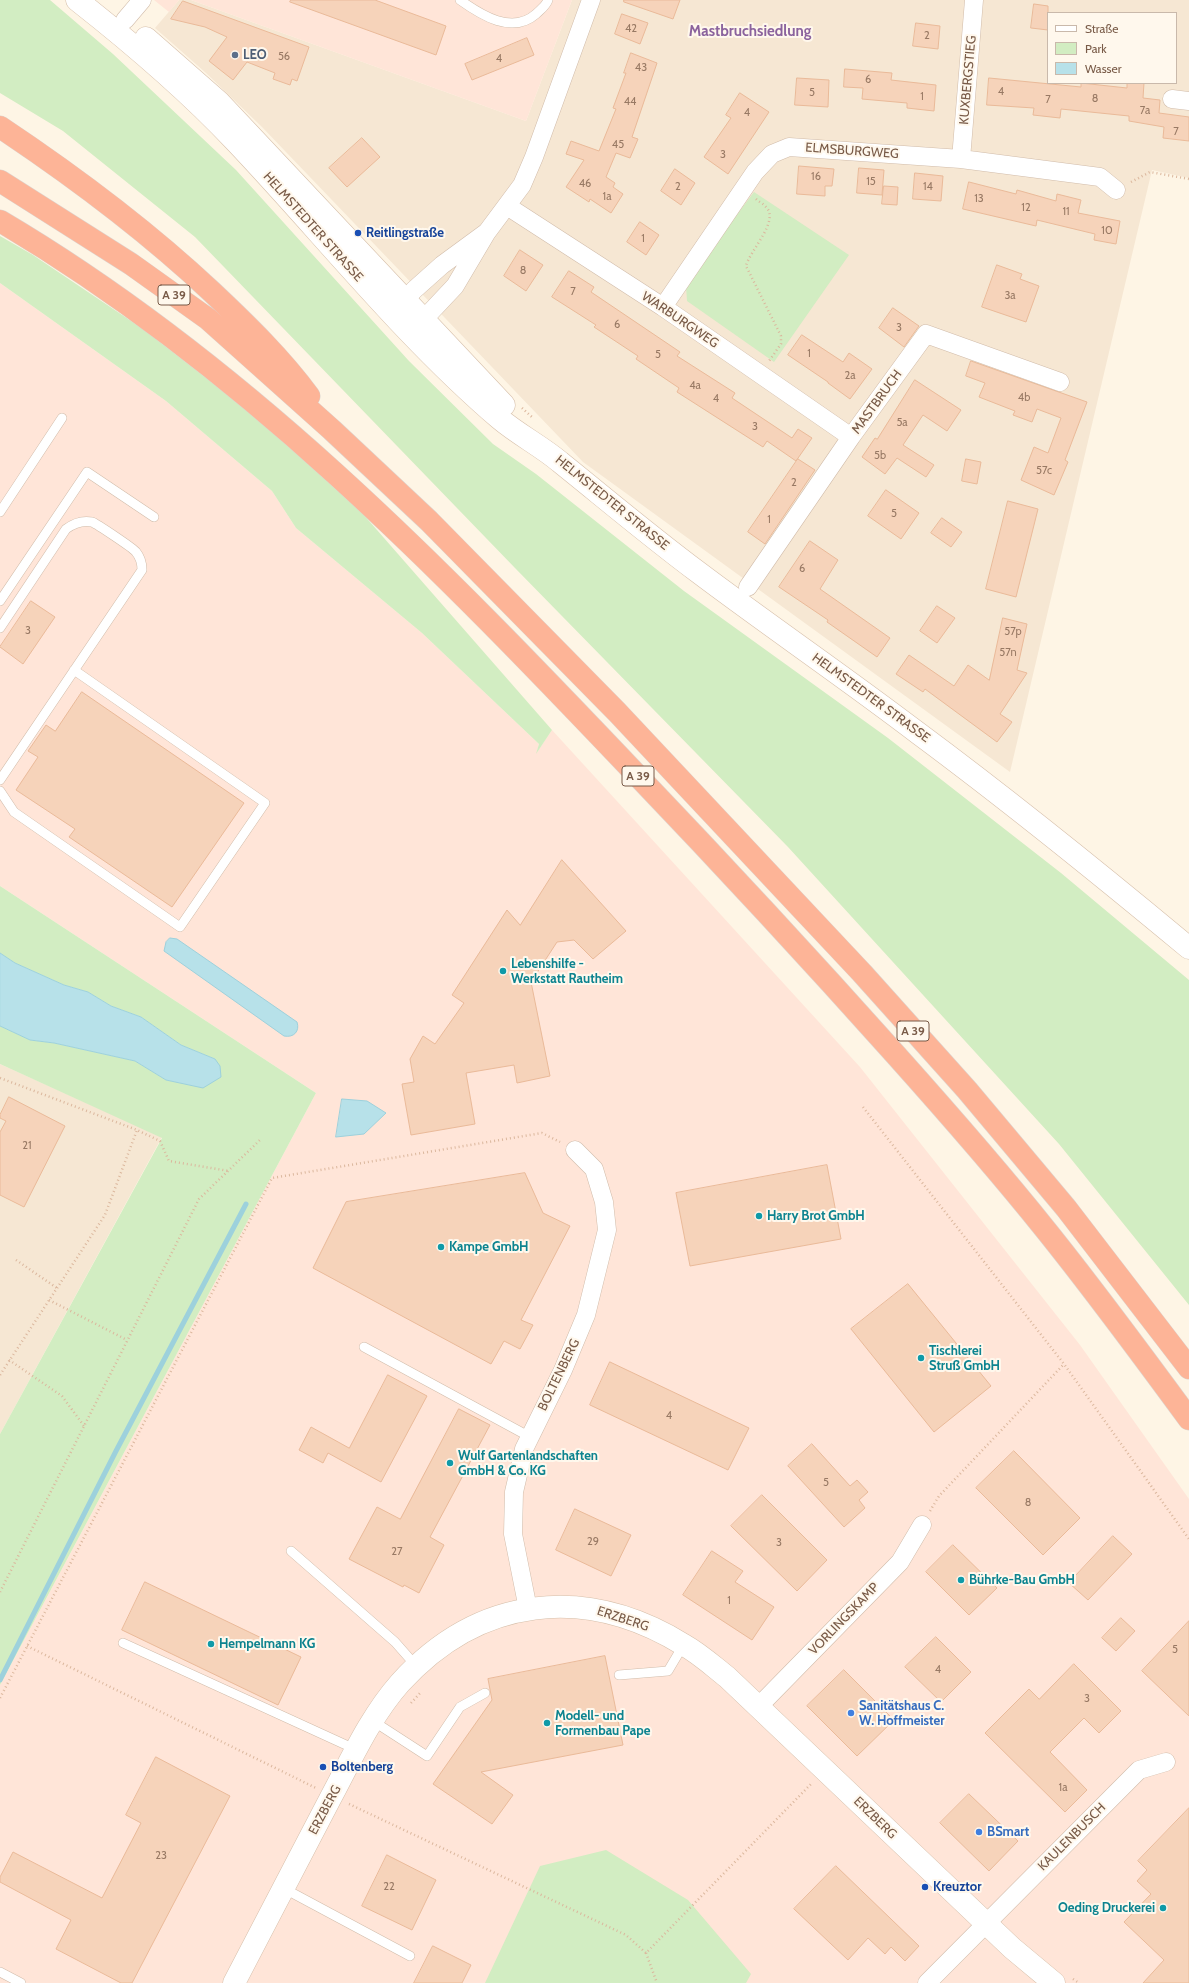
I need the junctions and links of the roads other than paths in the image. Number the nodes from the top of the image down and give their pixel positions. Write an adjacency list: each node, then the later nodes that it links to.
1 (77, 0): 17 (street, HELMSTEDTER STRASSE)
2 (100, 0): 8 (street, HELMSTEDTER STRASSE)
3 (142, 0): 8 (street)
4 (460, 0): 5 (lane)
5 (548, 0)
6 (591, 0): 13 (street)
7 (974, 0): 10 (street, KUXBERGSTIEG)
8 (125, 20): 17 (street, HELMSTEDTER STRASSE)
9 (0, 127): 21 (highway)
10 (961, 159): 12 (street, ELMSBURGWEG); 16 (street, ELMSBURGWEG)
11 (0, 181): 21 (highway, A 39)
12 (1116, 190)
13 (507, 206): 15 (street); 16 (street, WARBURGWEG)
14 (0, 221): 36 (highway, A 39)
15 (487, 232): 17 (street); 18 (street)
16 (663, 307): 22 (street, WARBURGWEG)
17 (401, 309): 18 (street, HELMSTEDTER STRASSE); 23 (street, HELMSTEDTER STRASSE)
18 (423, 320): 23 (street, HELMSTEDTER STRASSE)
19 (1060, 382): 22 (street, MASTBRUCH)
20 (62, 418): 24 (lane)
21 (332, 430): 35 (highway, A 39)
22 (851, 437): 26 (street, MASTBRUCH)
23 (549, 453): 32 (street, HELMSTEDTER STRASSE)
24 (0, 512)
25 (154, 518): 27 (lane)
26 (748, 587)
27 (0, 601)
28 (0, 628): 29 (lane)
29 (74, 670): 30 (lane); 31 (lane)
30 (0, 780)
31 (0, 791)
32 (1189, 948)
33 (575, 1150): 37 (street, BOLTENBERG)
34 (364, 1347): 37 (lane)
35 (1189, 1368)
36 (1189, 1419)
37 (530, 1437): 40 (street, BOLTENBERG)
38 (922, 1525): 46 (street, VORLINGSKAMP)
39 (291, 1551): 43 (lane)
40 (528, 1609): 42 (street, ERZBERG); 43 (street, ERZBERG)
41 (123, 1643): 48 (lane)
42 (684, 1644): 44 (lane); 46 (street, ERZBERG)
43 (417, 1667): 47 (street, ERZBERG)
44 (619, 1675)
45 (484, 1692): 47 (lane)
46 (758, 1707): 51 (street, ERZBERG)
47 (372, 1722): 48 (street, ERZBERG)
48 (357, 1750): 50 (street, ERZBERG)
49 (1166, 1762): 51 (street, KAULENBUSCH)
50 (283, 1888): 52 (lane); 55 (street, ERZBERG)
51 (986, 1923): 56 (street); 57 (street, ERZBERG)
52 (410, 1956)
53 (0, 1972): 54 (lane)
54 (21, 1983)
55 (234, 1983)
56 (927, 1983)
57 (1054, 1983)

